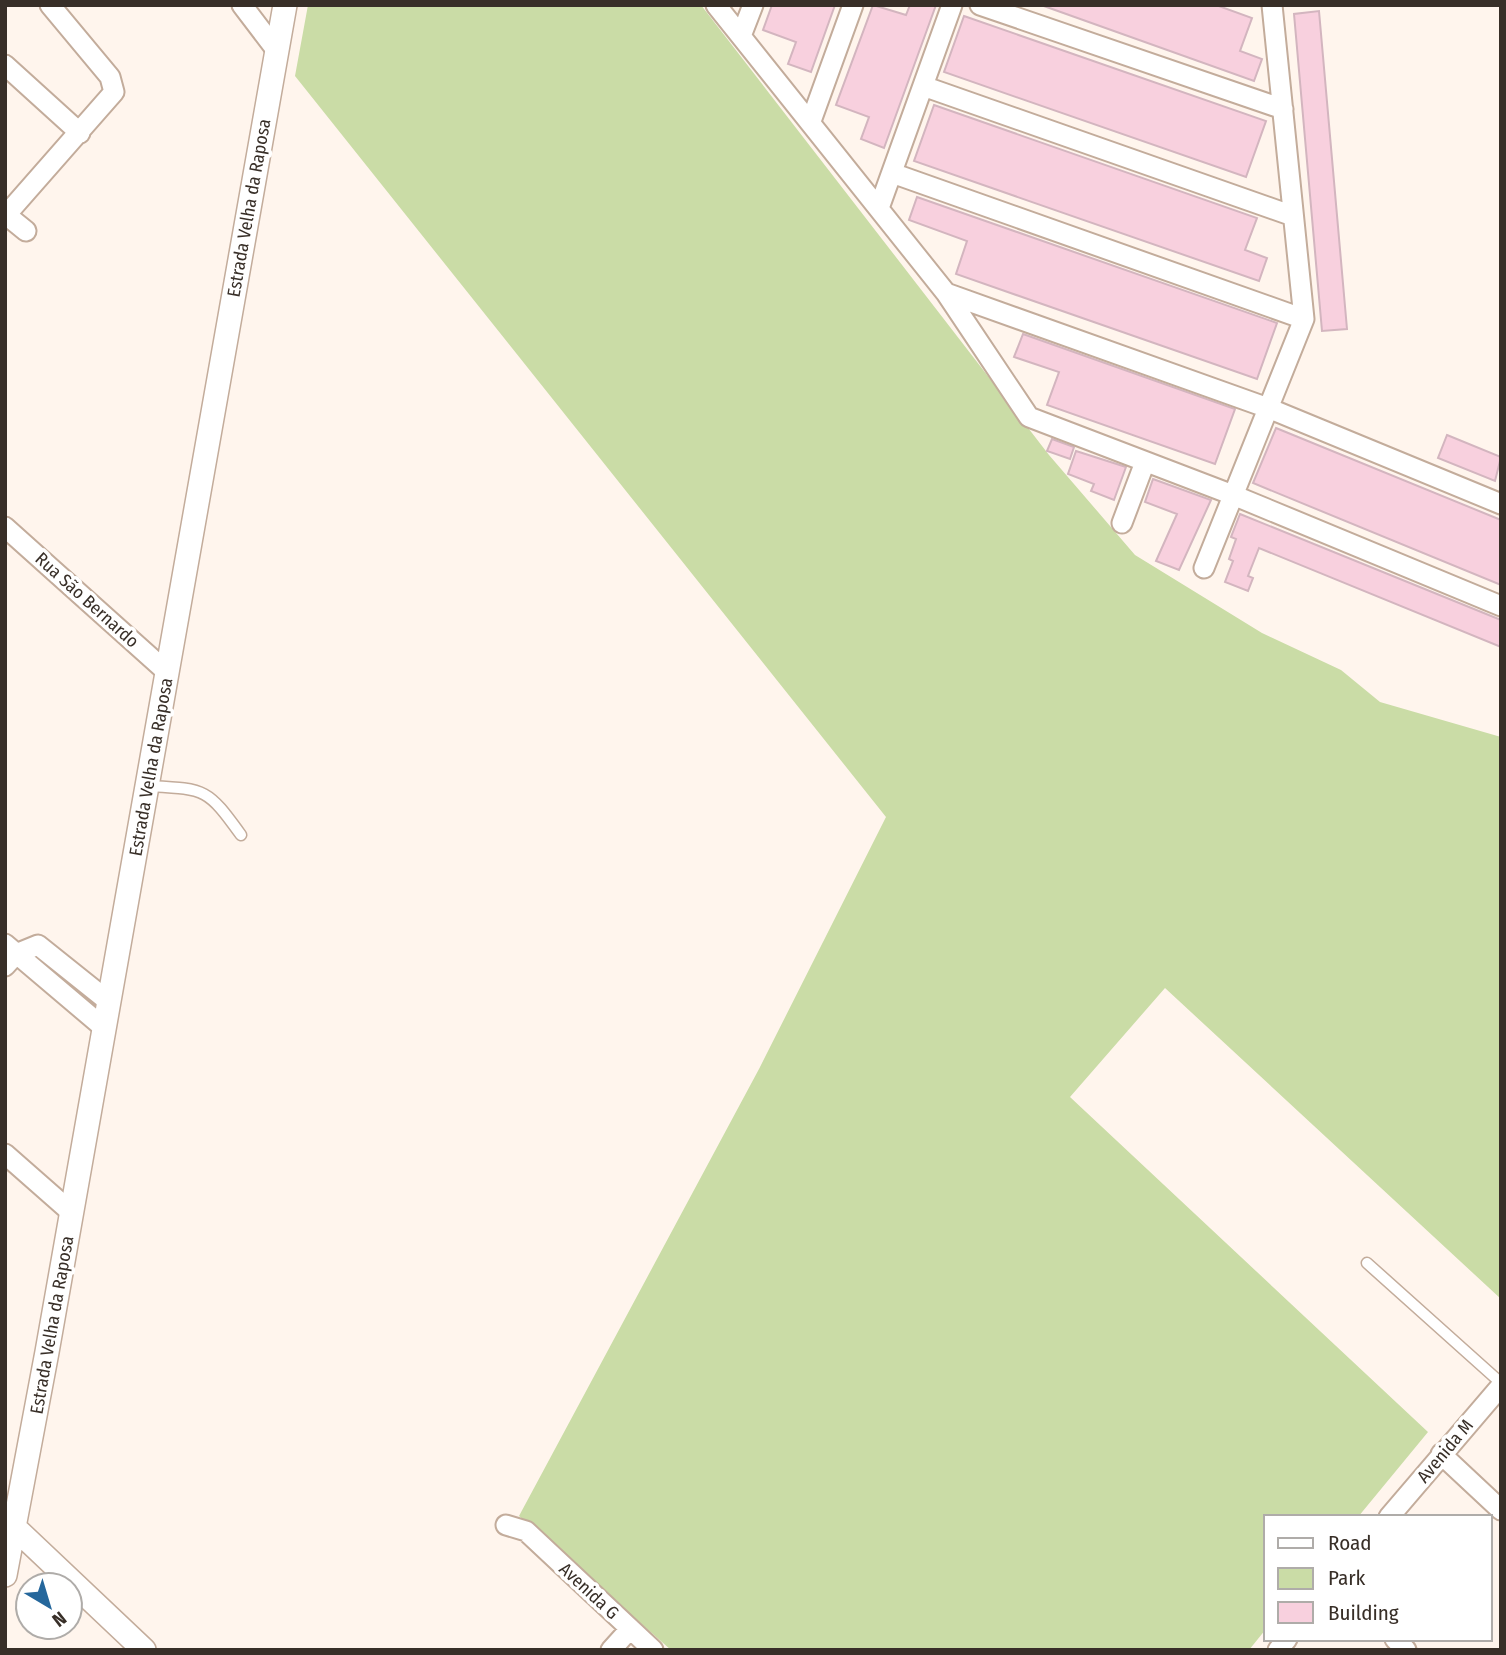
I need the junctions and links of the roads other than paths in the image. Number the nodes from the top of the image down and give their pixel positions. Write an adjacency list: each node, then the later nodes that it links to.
1 (50, 5): 16 (street)
2 (242, 5): 11 (street)
3 (285, 5): 11 (street, Estrada Velha da Raposa)
4 (716, 5): 10 (street)
5 (752, 5): 10 (street)
6 (853, 5): 15 (street)
7 (952, 5): 13 (street)
8 (980, 5): 14 (street)
9 (1268, 7): 14 (street)
10 (741, 36): 15 (street)
11 (277, 51): 32 (street, Estrada Velha da Raposa)
12 (5, 65): 16 (street)
13 (923, 86): 17 (street); 20 (street)
14 (1283, 109): 20 (street)
15 (811, 121): 18 (street)
16 (80, 133): 19 (street)
17 (892, 173): 18 (street); 23 (street)
18 (879, 208): 22 (street)
19 (6, 214): 21 (street)
20 (1293, 216): 23 (street)
21 (26, 231)
22 (946, 293): 24 (street); 25 (street)
23 (1304, 319): 24 (street)
24 (1268, 408): 26 (street); 27 (street)
25 (1145, 462): 26 (street); 28 (street)
26 (1233, 495): 30 (street); 31 (street)
27 (1501, 505)
28 (1122, 523)
29 (5, 527): 32 (street, Rua São Bernardo)
30 (1204, 568)
31 (1501, 606)
32 (168, 673): 33 (street, Estrada Velha da Raposa)
33 (148, 786): 34 (lane); 36 (street, Estrada Velha da Raposa)
34 (241, 835)
35 (9, 955): 36 (street); 37 (street)
36 (108, 1001): 37 (street, Estrada Velha da Raposa)
37 (103, 1027): 39 (street, Estrada Velha da Raposa)
38 (5, 1153): 39 (street)
39 (71, 1212): 45 (street, Estrada Velha da Raposa)
40 (1367, 1263): 41 (lane)
41 (1501, 1384): 42 (street, Avenida M)
42 (1441, 1454): 43 (street); 44 (street, Avenida M)
43 (1501, 1510)
44 (1391, 1515)
45 (10, 1523): 47 (street, Estrada Velha da Raposa); 49 (street)
46 (506, 1525): 48 (street, Avenida G)
47 (5, 1575)
48 (630, 1629): 50 (street); 51 (street, Avenida G)
49 (144, 1650)
50 (611, 1650)
51 (653, 1650)

